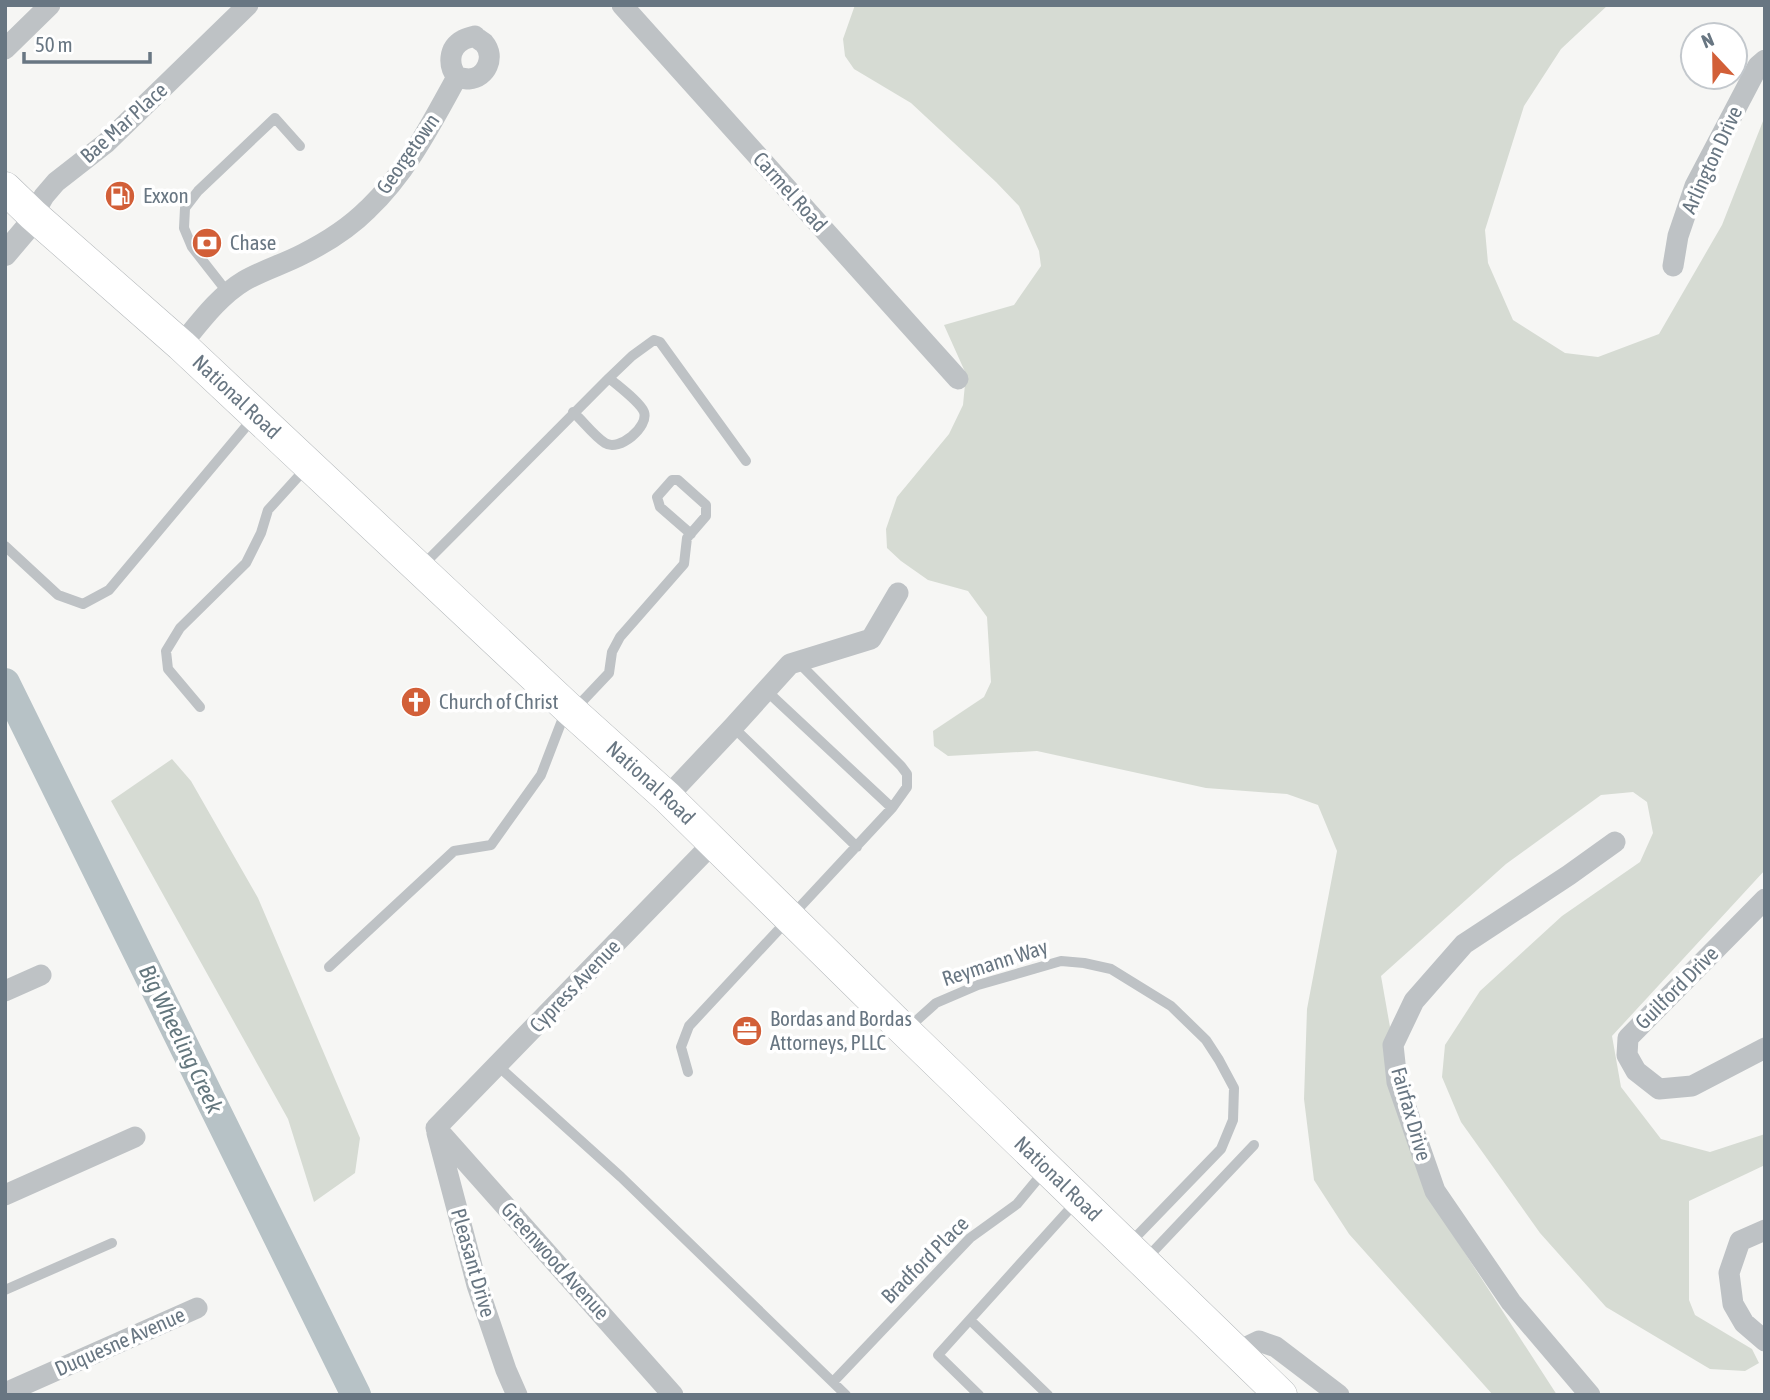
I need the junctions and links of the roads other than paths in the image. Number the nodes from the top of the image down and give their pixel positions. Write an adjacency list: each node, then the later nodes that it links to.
1 (50, 5): 4 (street)
2 (248, 5): 9 (street, Bae Mar Place)
3 (622, 5): 15 (street, Carmel Road)
4 (5, 49)
5 (1765, 60): 11 (street, Arlington Drive)
6 (457, 77): 12 (street, Georgetown)
7 (300, 146): 12 (lane)
8 (5, 188): 9 (main road, National Road)
9 (33, 215): 10 (street); 13 (main road, National Road)
10 (5, 254)
11 (1672, 266)
12 (228, 293): 13 (street, Georgetown)
13 (181, 345): 17 (main road, National Road)
14 (609, 378): 16 (lane); 16 (lane); 18 (lane)
15 (958, 379)
16 (573, 412): 22 (lane)
17 (256, 415): 19 (main road, National Road); 21 (lane)
18 (746, 461)
19 (309, 465): 22 (main road, National Road); 26 (lane)
20 (691, 534): 20 (lane); 27 (lane)
21 (5, 546)
22 (419, 569): 27 (main road, National Road)
23 (898, 593): 24 (street)
24 (797, 661): 25 (street); 30 (lane)
25 (762, 694): 28 (street); 30 (lane)
26 (200, 707)
27 (570, 710): 29 (main road, National Road); 36 (lane)
28 (733, 727): 29 (street); 33 (lane)
29 (667, 797): 32 (main road, National Road)
30 (892, 808): 33 (lane)
31 (1615, 842): 66 (street, Fairfax Drive)
32 (713, 843): 35 (main road, National Road); 41 (street, Cypress Avenue)
33 (857, 847): 35 (lane)
34 (1765, 899): 40 (street, Guilford Drive)
35 (790, 919): 39 (main road, National Road); 42 (lane)
36 (329, 967)
37 (41, 975): 38 (street)
38 (5, 991)
39 (905, 1031): 46 (main road, National Road); 51 (lane, Reymann Way)
40 (1765, 1048)
41 (497, 1065): 43 (street, Cypress Avenue); 57 (lane)
42 (688, 1072)
43 (436, 1128): 58 (street, Pleasant Drive); 60 (street, Greenwood Avenue)
44 (135, 1137): 47 (street)
45 (1254, 1145): 51 (lane)
46 (1046, 1168): 48 (main road, National Road); 57 (lane, Bradford Place)
47 (5, 1195)
48 (1078, 1199): 51 (main road, National Road); 54 (lane)
49 (1765, 1230): 55 (street)
50 (111, 1243): 52 (lane)
51 (1135, 1254): 56 (main road, National Road)
52 (5, 1290)
53 (197, 1308): 59 (street, Duquesne Avenue)
54 (970, 1320): 62 (lane); 63 (lane)
55 (1765, 1341)
56 (1236, 1352): 64 (main road, National Road); 65 (street)
57 (833, 1382): 61 (lane)
58 (519, 1393)
59 (5, 1394)
60 (673, 1395)
61 (846, 1395)
62 (979, 1395)
63 (1048, 1395)
64 (1281, 1395)
65 (1339, 1395)
66 (1590, 1395)

